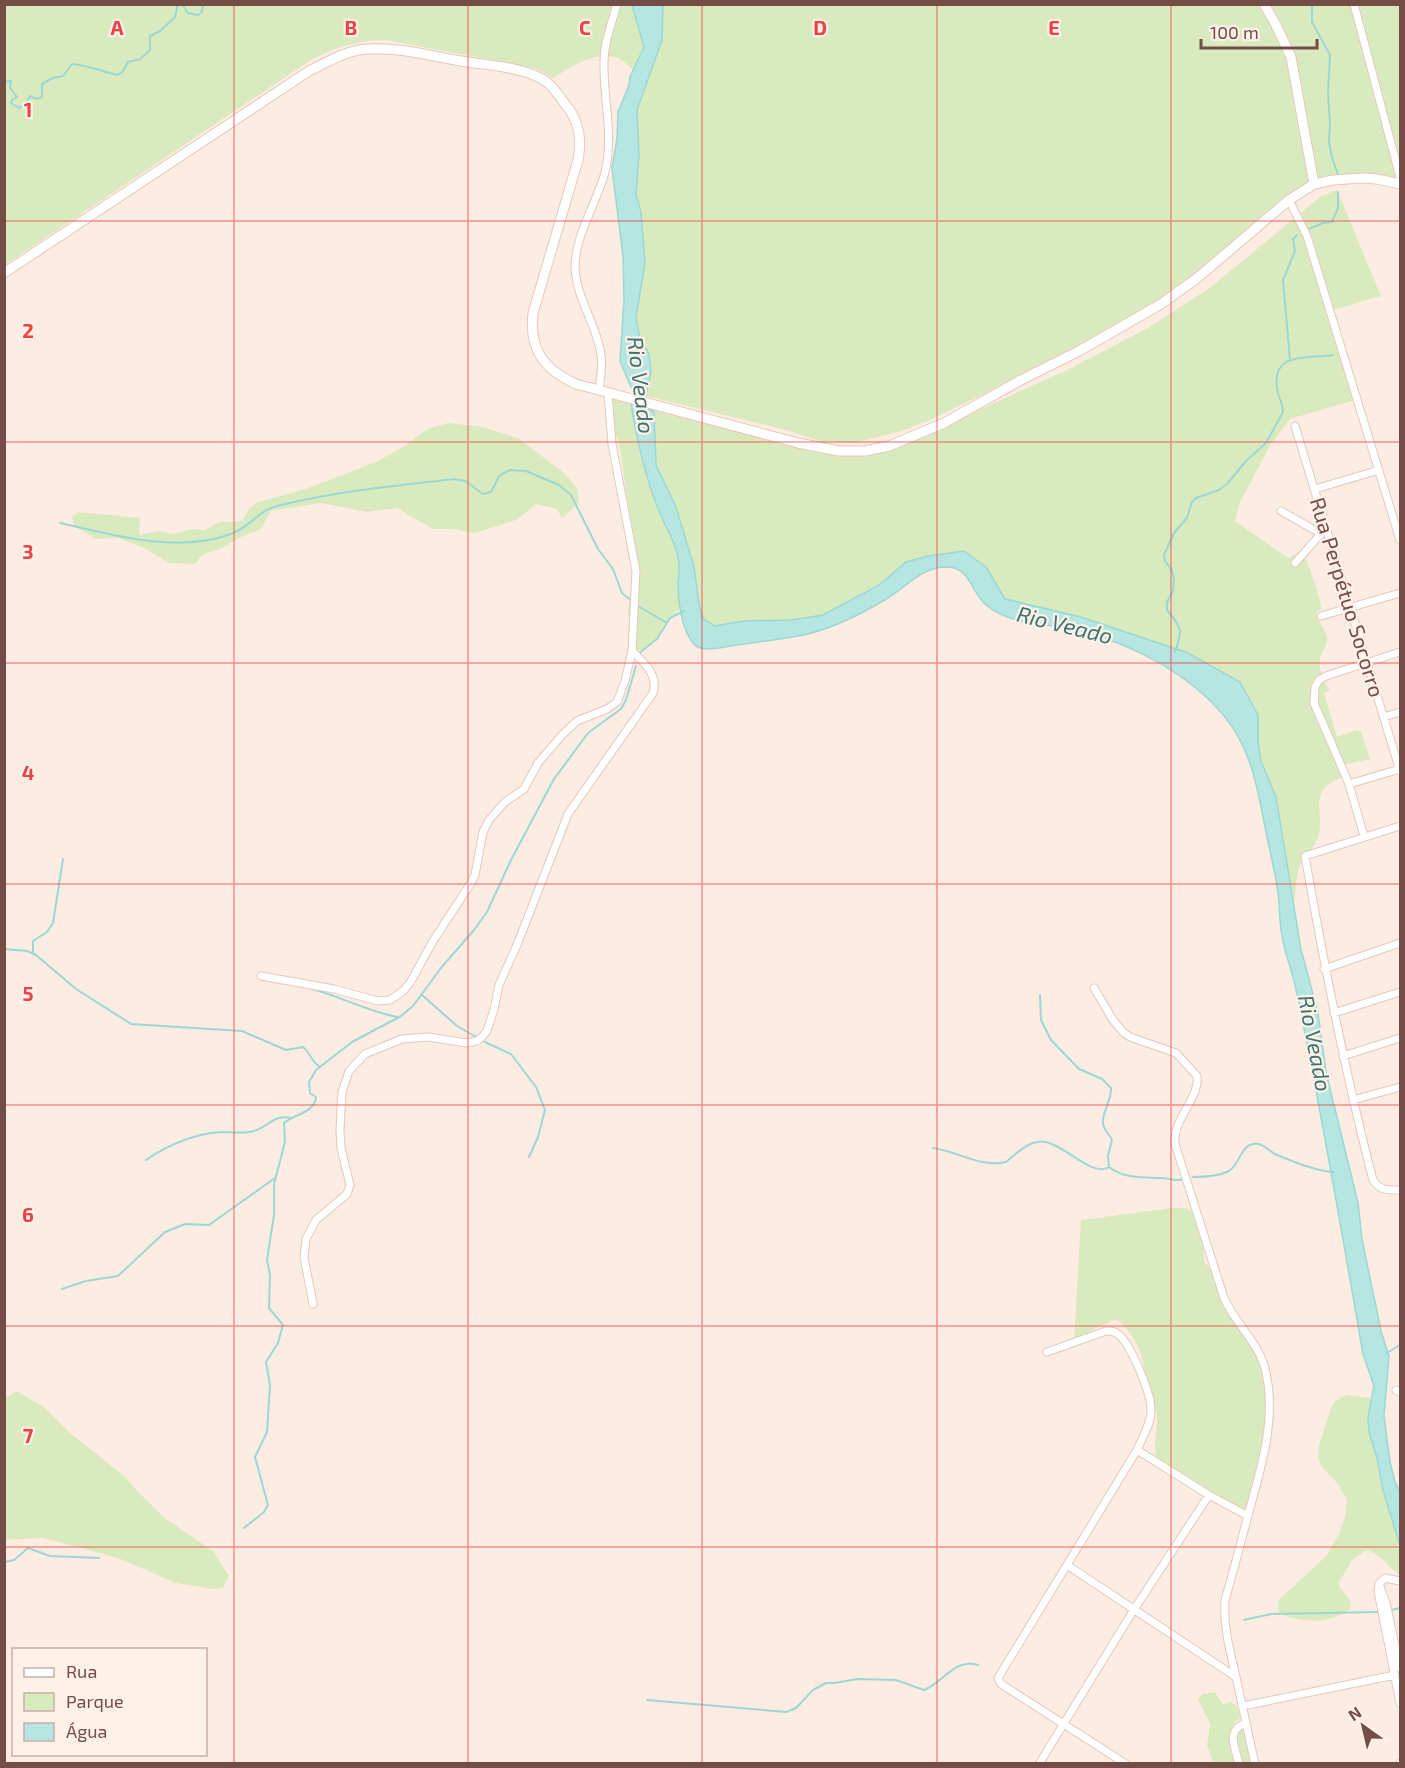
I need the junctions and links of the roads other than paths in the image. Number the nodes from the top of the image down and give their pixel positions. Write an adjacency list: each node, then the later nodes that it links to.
1 (617, 4): 9 (street)
2 (1264, 4): 5 (main road)
3 (1354, 4): 4 (street)
4 (1401, 177)
5 (1314, 184): 6 (main road); 7 (main road)
6 (1401, 184)
7 (1289, 200): 9 (main road); 11 (street)
8 (4, 273): 9 (main road)
9 (603, 392): 20 (street)
10 (1295, 426): 12 (street, Rua Perpétuo Socorro)
11 (1379, 470): 12 (street); 15 (street)
12 (1315, 489): 14 (street, Rua Perpétuo Socorro)
13 (1281, 511): 14 (street, Rua Perpétuo Socorro)
14 (1323, 531): 16 (street); 18 (street, Rua Perpétuo Socorro)
15 (1401, 540)
16 (1295, 562)
17 (1401, 593): 18 (street)
18 (1352, 606): 19 (street); 22 (street, Rua Perpétuo Socorro)
19 (1321, 616)
20 (632, 651): 31 (street); 40 (street)
21 (1401, 652): 22 (street)
22 (1368, 662): 24 (street, Rua Perpétuo Socorro); 26 (street)
23 (1401, 712): 24 (street)
24 (1384, 717): 25 (street, Rua Perpétuo Socorro)
25 (1400, 770): 26 (street)
26 (1349, 784): 28 (street)
27 (1401, 826): 28 (street)
28 (1364, 836): 30 (street)
29 (1401, 943): 30 (street)
30 (1324, 969): 34 (street)
31 (261, 976)
32 (1094, 988): 44 (street)
33 (1401, 992): 34 (street)
34 (1334, 1013): 36 (street)
35 (1401, 1038): 36 (street)
36 (1343, 1056): 38 (street)
37 (1401, 1087): 38 (street)
38 (1353, 1100): 39 (street)
39 (1401, 1190)
40 (314, 1304)
41 (1047, 1352): 42 (street)
42 (1137, 1450): 43 (street); 45 (street)
43 (1209, 1495): 44 (street); 48 (street)
44 (1248, 1516): 51 (street)
45 (1067, 1565): 48 (street); 55 (street)
46 (1397, 1580): 47 (street)
47 (1380, 1584): 49 (street); 50 (street)
48 (1133, 1611): 51 (street); 55 (street)
49 (1401, 1668)
50 (1395, 1675): 52 (street); 53 (street)
51 (1236, 1677): 53 (street)
52 (1401, 1703)
53 (1243, 1706): 54 (street)
54 (1246, 1723): 58 (street); 59 (street)
55 (1063, 1725): 56 (street); 57 (street)
56 (1039, 1764)
57 (1126, 1764)
58 (1239, 1764)
59 (1255, 1764)

